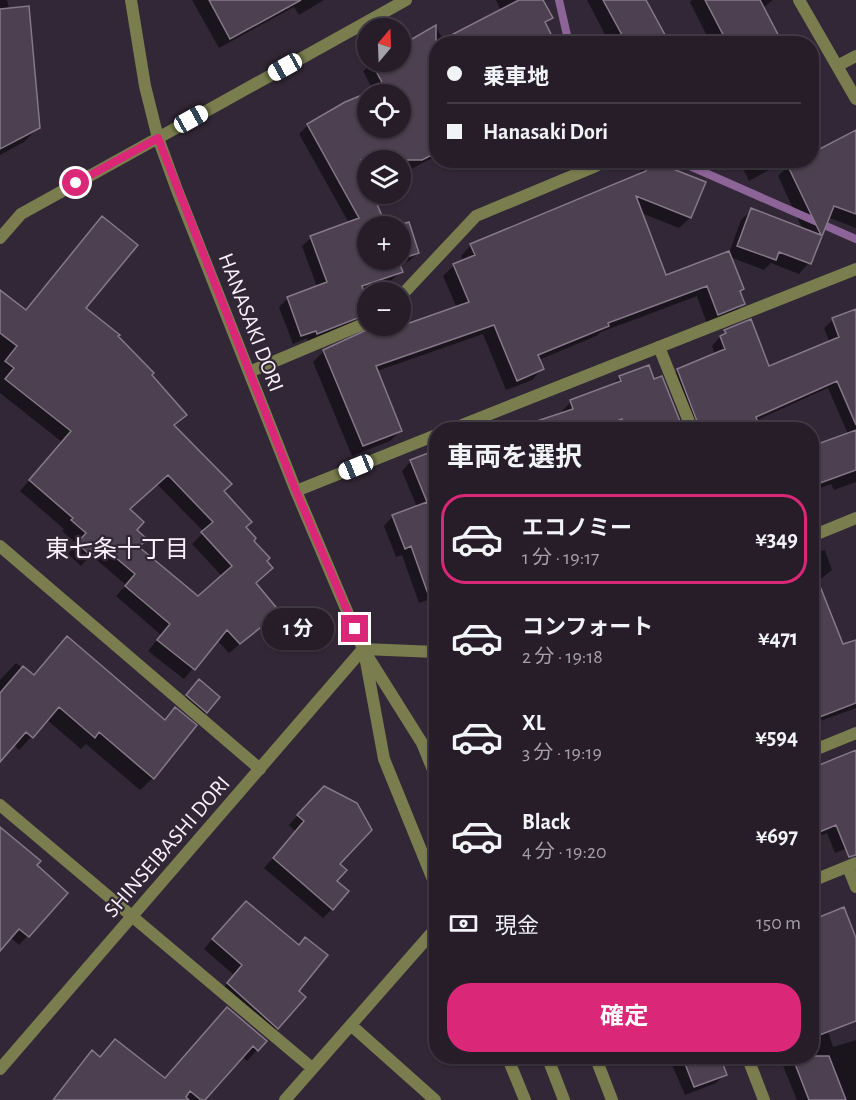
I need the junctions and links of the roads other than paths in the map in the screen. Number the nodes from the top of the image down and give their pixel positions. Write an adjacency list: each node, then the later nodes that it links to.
1 (131, 0): 7 (street, HANASAKI DORI)
2 (406, 0): 7 (street)
3 (799, 0): 5 (street)
4 (856, 56): 5 (street)
5 (837, 66): 6 (street)
6 (856, 99)
7 (158, 138): 9 (street); 14 (street, HANASAKI DORI)
8 (591, 168): 11 (street)
9 (0, 238)
10 (856, 269): 13 (street)
11 (411, 285)
12 (357, 327): 14 (street)
13 (659, 347): 15 (street); 16 (street)
14 (249, 372): 18 (street, HANASAKI DORI)
15 (470, 422)
16 (689, 422)
17 (429, 438): 18 (street)
18 (296, 491): 22 (street, HANASAKI DORI)
19 (856, 518): 20 (street)
20 (819, 533)
21 (0, 546): 27 (street)
22 (363, 649): 23 (street); 26 (street, HANASAKI DORI); 27 (street, SHINSEIBASHI DORI); 30 (street, HANASAKI DORI)
23 (429, 652)
24 (856, 733): 25 (street)
25 (819, 748)
26 (429, 760)
27 (260, 769): 33 (street, SHINSEIBASHI DORI)
28 (0, 805): 33 (street)
29 (852, 865): 31 (street); 32 (street)
30 (429, 870)
31 (819, 878)
32 (856, 887)
33 (132, 917): 40 (street); 41 (street, SHINSEIBASHI DORI)
34 (429, 936): 35 (street)
35 (352, 1026): 40 (street); 43 (street)
36 (510, 1064): 44 (street)
37 (550, 1064): 45 (street)
38 (598, 1064): 46 (street)
39 (750, 1064): 47 (street)
40 (312, 1068): 42 (street)
41 (0, 1069)
42 (285, 1100)
43 (435, 1100)
44 (525, 1100)
45 (564, 1100)
46 (612, 1100)
47 (764, 1100)

